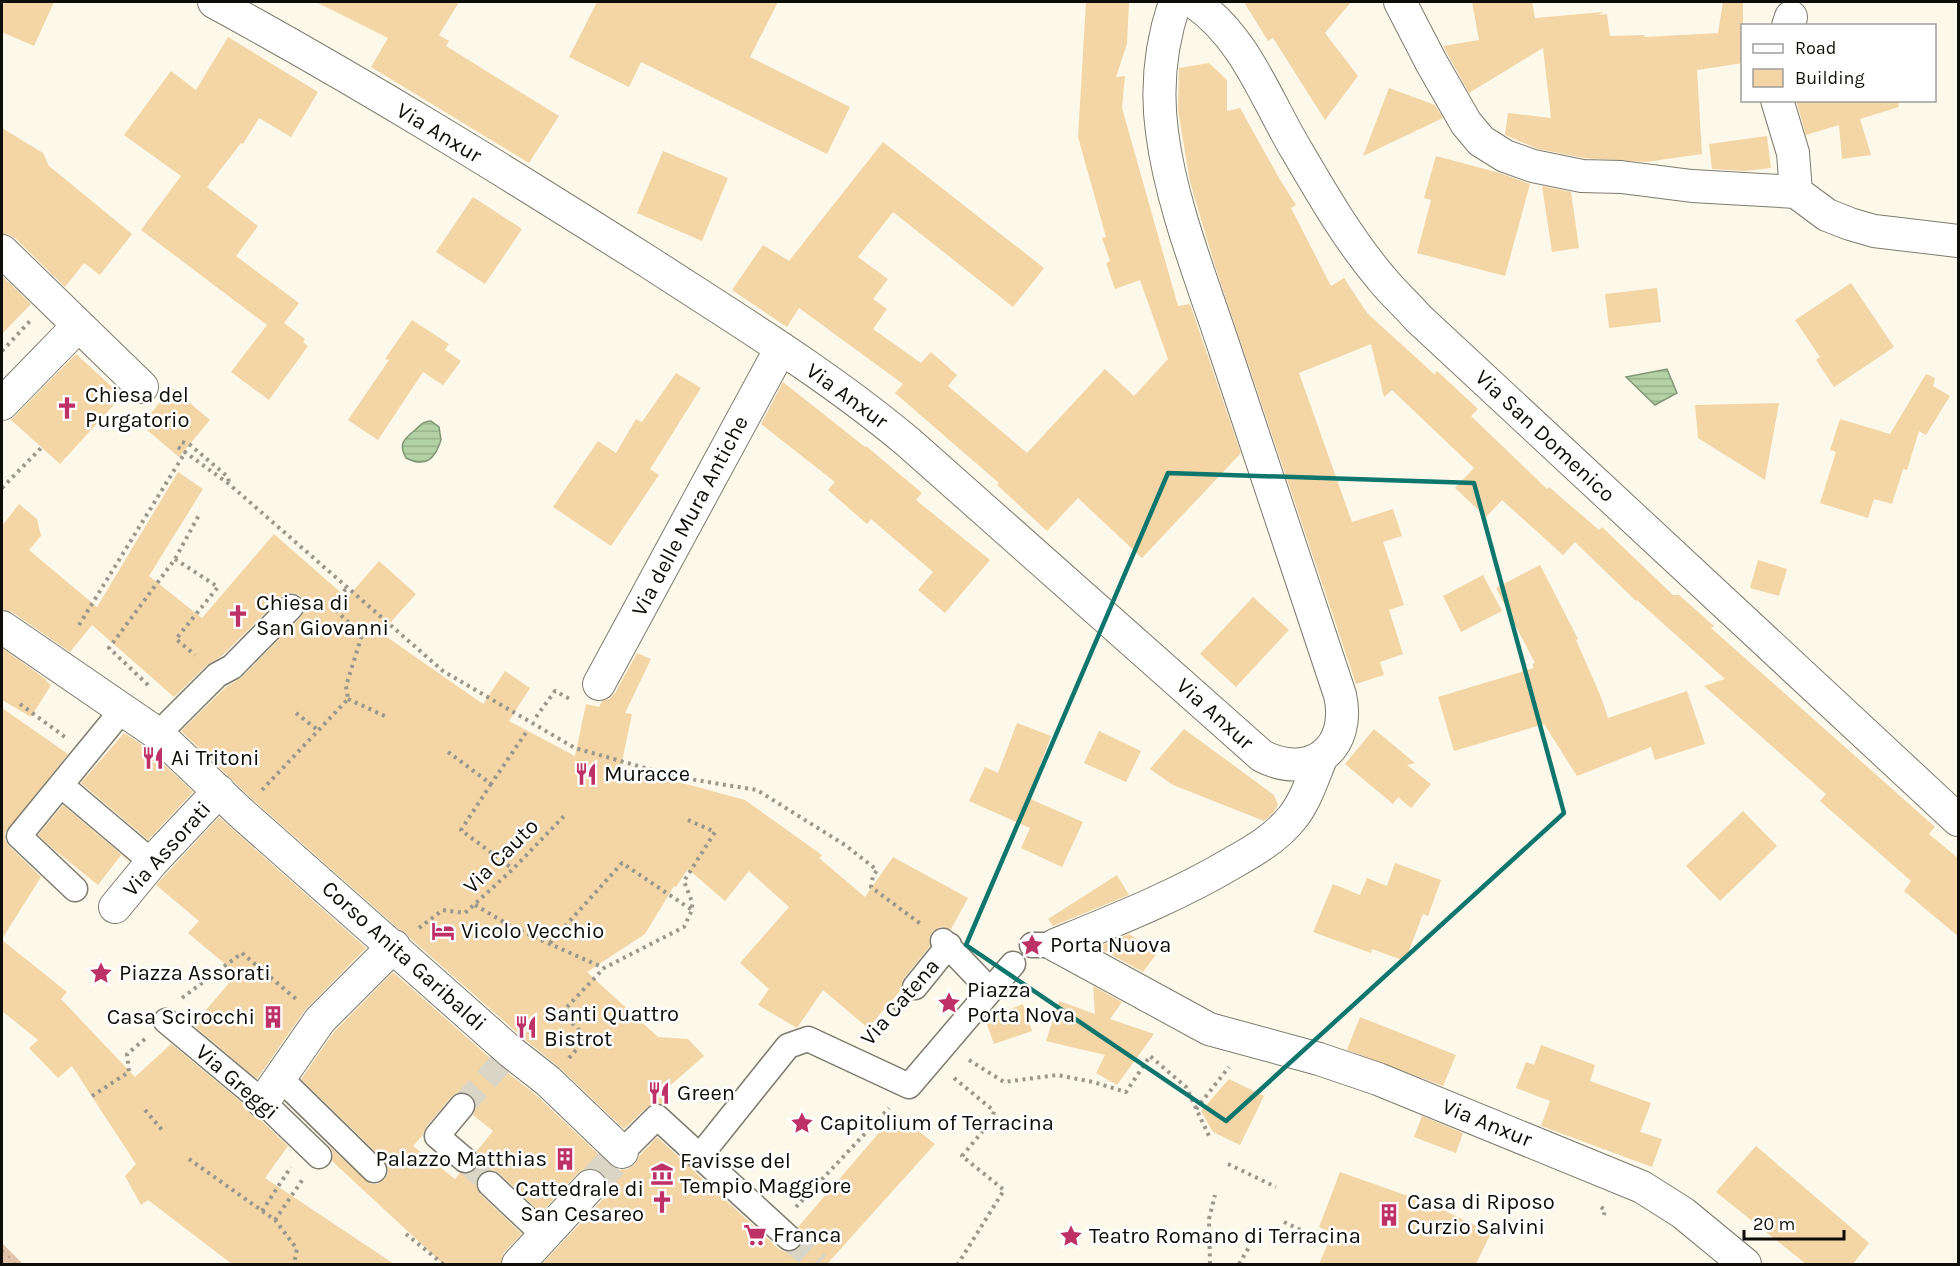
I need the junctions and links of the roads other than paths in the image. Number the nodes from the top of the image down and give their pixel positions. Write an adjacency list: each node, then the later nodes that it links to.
1 (214, 2): 10 (street, Via Anxur)
2 (1175, 2): 18 (street)
3 (1194, 2): 21 (street, Via San Domenico)
4 (1400, 2): 6 (street)
5 (1778, 102): 6 (street)
6 (1796, 192): 7 (street)
7 (1959, 241)
8 (2, 251): 9 (street)
9 (78, 326): 11 (street); 12 (street)
10 (781, 348): 15 (street, Via delle Mura Antiche); 18 (street, Via Anxur)
11 (142, 387)
12 (2, 404)
13 (291, 607): 17 (street)
14 (2, 627): 16 (street, Corso Anita Garibaldi)
15 (598, 684)
16 (123, 709): 17 (street, Corso Anita Garibaldi); 19 (street)
17 (168, 723): 20 (street, Corso Anita Garibaldi)
18 (1322, 756): 26 (street)
19 (61, 785): 22 (street); 23 (street)
20 (230, 801): 22 (street, Via Assorati); 25 (street, Corso Anita Garibaldi)
21 (1959, 820)
22 (152, 862): 24 (street, Via Assorati)
23 (75, 889)
24 (115, 907)
25 (394, 946): 30 (street); 33 (street, Corso Anita Garibaldi)
26 (1027, 954): 28 (street); 42 (street, Via Anxur)
27 (915, 987): 28 (street, Via Catena)
28 (990, 990): 34 (street, Via Catena)
29 (166, 1021): 30 (street, Via Greggi)
30 (272, 1091): 32 (street, Via Greggi); 36 (street)
31 (462, 1106): 35 (street)
32 (313, 1150)
33 (622, 1152): 34 (street, Corso Anita Garibaldi)
34 (699, 1157): 39 (street, Corso Anita Garibaldi)
35 (465, 1160)
36 (375, 1170)
37 (490, 1184): 40 (street)
38 (590, 1186): 40 (street)
39 (783, 1233)
40 (545, 1236): 41 (street)
41 (518, 1264)
42 (1745, 1264)

